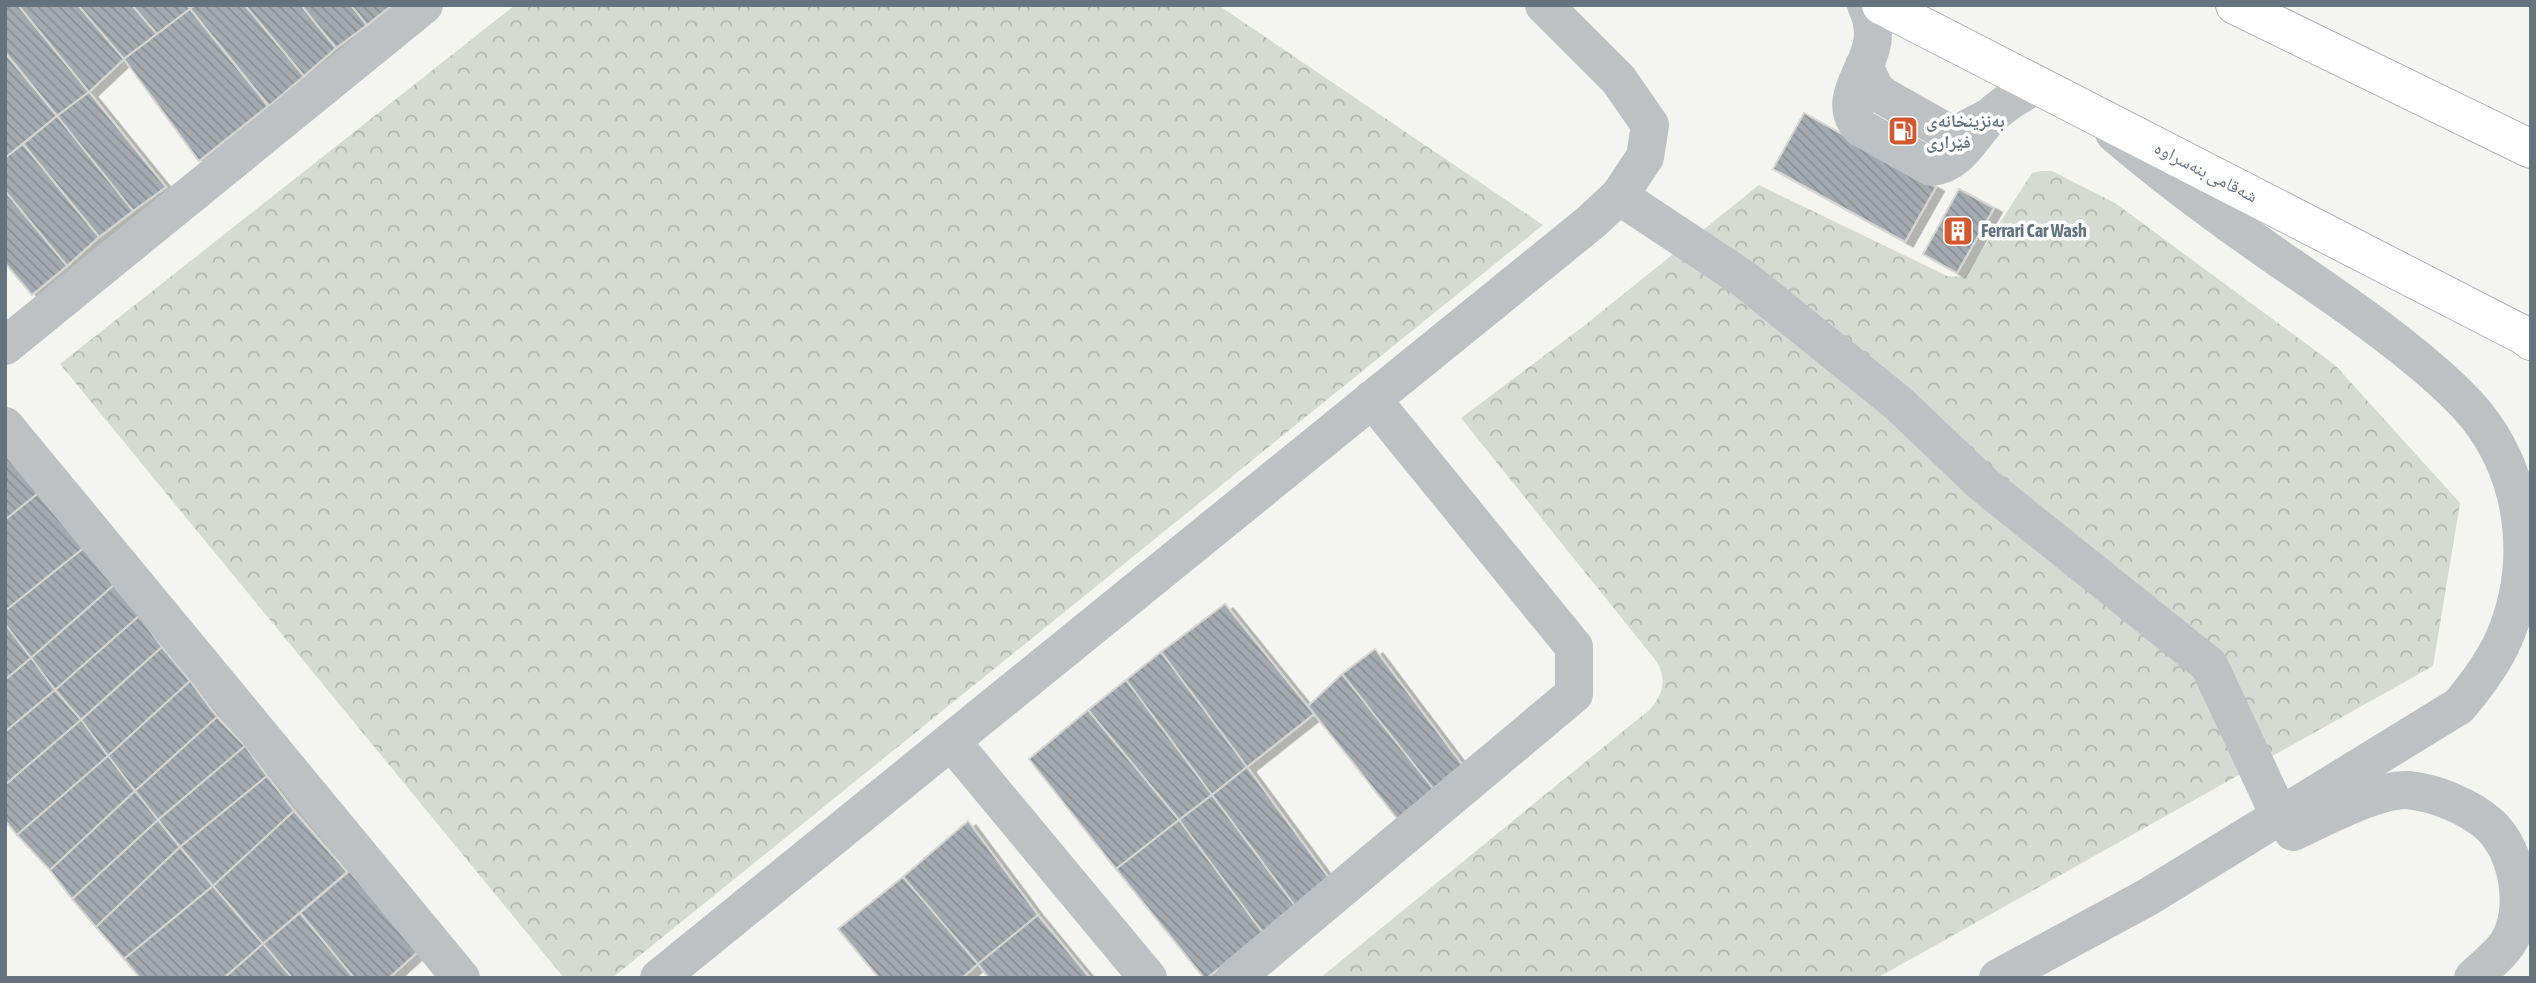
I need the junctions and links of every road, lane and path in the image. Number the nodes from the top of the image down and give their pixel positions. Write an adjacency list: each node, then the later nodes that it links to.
1 (424, 5): 13 (street)
2 (1544, 5): 11 (street)
3 (1866, 5): 6 (street)
4 (1881, 5): 6 (main road, شەقامی بنەسراوە)
5 (2235, 5): 8 (main road)
6 (2036, 85): 7 (main road, شەقامی بنەسراوە)
7 (2091, 113): 12 (main road, شەقامی بنەسراوە); 17 (street)
8 (2466, 117): 9 (street); 10 (main road)
9 (2531, 139)
10 (2531, 149)
11 (1619, 196): 14 (street); 17 (street)
12 (2529, 339)
13 (5, 346)
14 (1372, 399): 16 (street); 22 (street)
15 (5, 426): 19 (street)
16 (951, 741): 20 (street); 21 (street)
17 (2280, 817): 18 (street)
18 (2148, 897): 23 (street); 24 (street)
19 (446, 972)
20 (659, 978)
21 (1148, 978)
22 (1235, 978)
23 (1998, 978)
24 (2473, 978)

